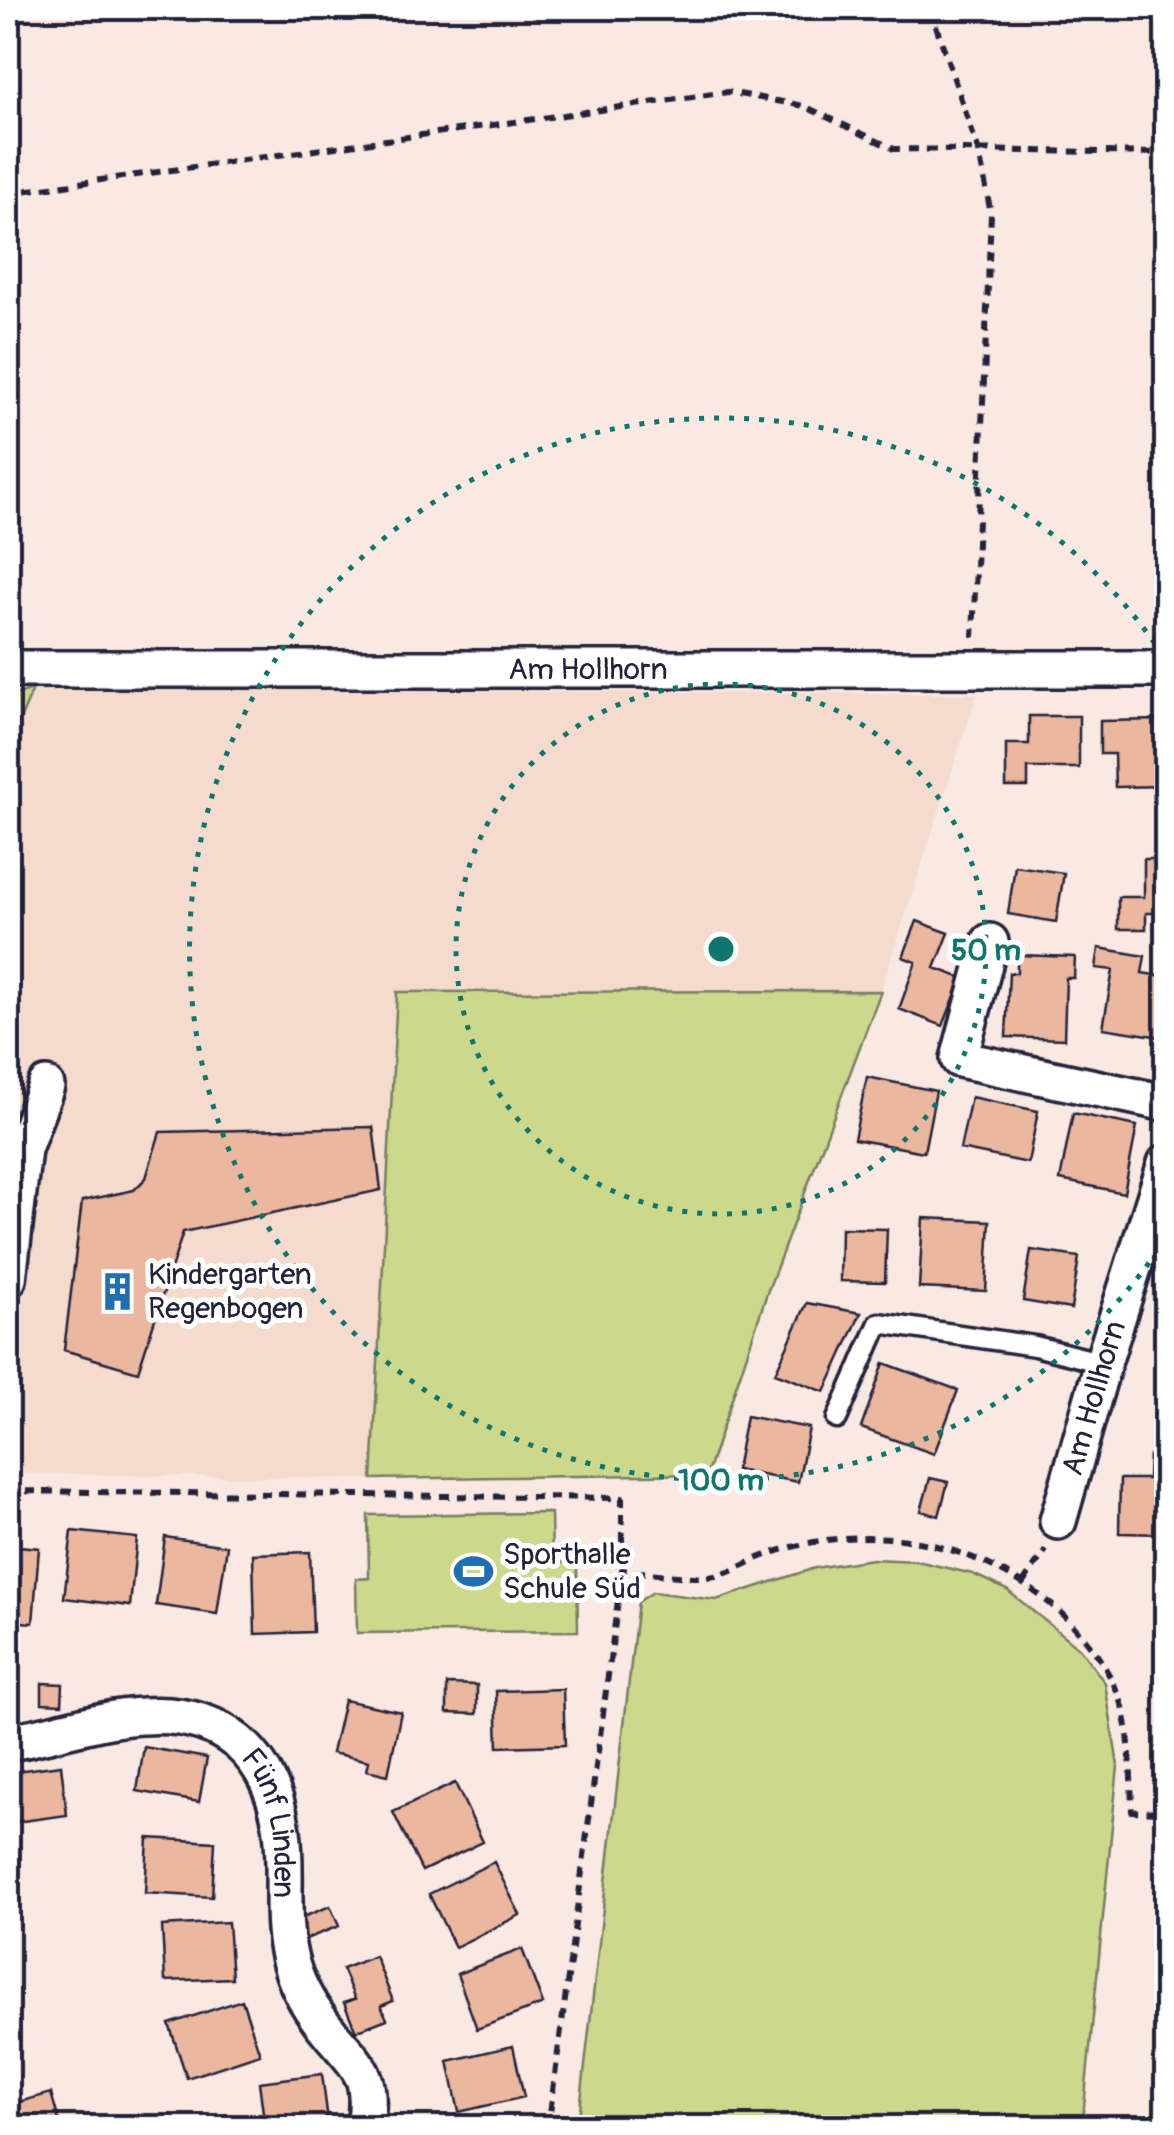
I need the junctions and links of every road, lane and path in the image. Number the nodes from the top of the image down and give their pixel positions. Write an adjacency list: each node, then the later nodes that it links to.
1 (930, 8): 2 (path)
2 (978, 152): 3 (path); 4 (path); 5 (path)
3 (1166, 153)
4 (8, 194)
5 (971, 668): 6 (street, Am Hollhorn); 7 (street, Am Hollhorn)
6 (8, 669)
7 (1166, 669)
8 (990, 942): 10 (street)
9 (46, 1086): 12 (street)
10 (1166, 1103)
11 (1166, 1162): 13 (street, Am Hollhorn)
12 (8, 1279)
13 (1102, 1363): 14 (lane); 16 (street, Am Hollhorn)
14 (837, 1419)
15 (8, 1491): 17 (path)
16 (1058, 1521)
17 (622, 1570): 19 (path); 21 (path)
18 (8, 1742): 20 (street, Fünf Linden)
19 (1166, 1812)
20 (365, 2128)
21 (548, 2128)

